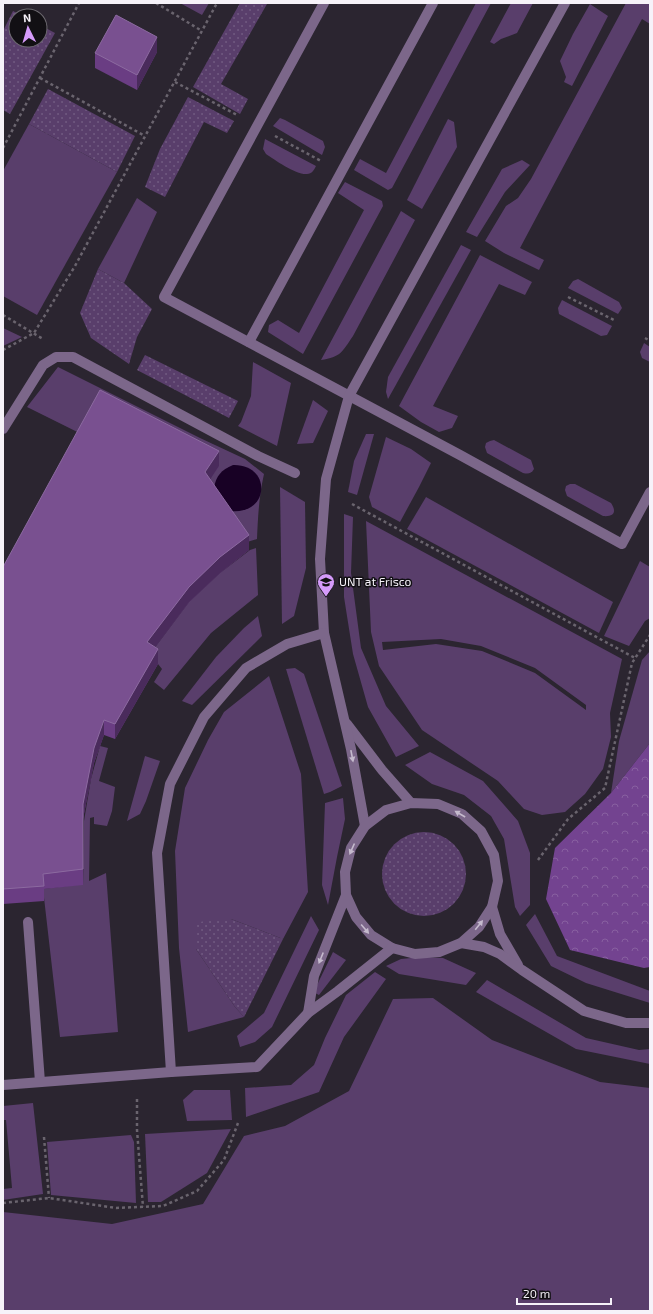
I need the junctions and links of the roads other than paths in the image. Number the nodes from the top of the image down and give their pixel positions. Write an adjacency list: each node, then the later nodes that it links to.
1 (324, 3): 4 (street)
2 (433, 3): 4 (street)
3 (565, 3): 5 (street)
4 (249, 342): 5 (street)
5 (349, 396): 8 (street); 9 (street)
6 (3, 430): 7 (street)
7 (295, 473)
8 (650, 492)
9 (324, 633): 10 (street); 21 (street)
10 (343, 718): 11 (street); 12 (street, one-way to 12)
11 (412, 803): 12 (street); 14 (street, one-way to 11)
12 (365, 826): 13 (street, one-way to 13)
13 (346, 895): 17 (street, one-way to 17); 19 (street, one-way to 19)
14 (492, 907): 16 (street, one-way to 14); 18 (street)
15 (28, 922): 22 (street)
16 (461, 943): 17 (street); 18 (street)
17 (392, 948): 19 (street)
18 (522, 970): 20 (street)
19 (308, 1013): 21 (street)
20 (650, 1023)
21 (170, 1072): 22 (street)
22 (40, 1082): 23 (street)
23 (3, 1085)

